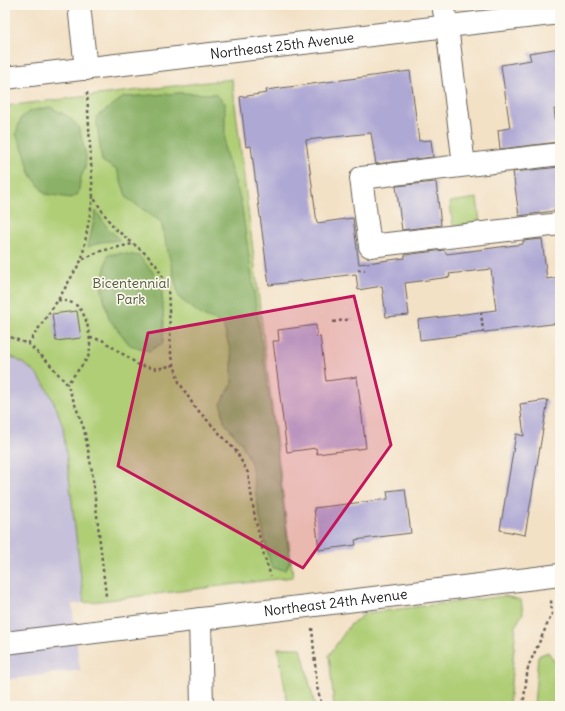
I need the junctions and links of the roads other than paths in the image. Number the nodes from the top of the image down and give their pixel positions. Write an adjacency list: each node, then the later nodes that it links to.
1 (79, 5): 5 (street)
2 (443, 5): 4 (street)
3 (560, 13): 4 (street, Northeast 25th Avenue)
4 (447, 26): 5 (street, Northeast 25th Avenue); 8 (street)
5 (86, 69): 6 (street, Northeast 25th Avenue)
6 (5, 78)
7 (560, 154): 8 (street)
8 (464, 166): 9 (street)
9 (560, 224)
10 (554, 576): 11 (street, Northeast 24th Avenue)
11 (200, 619): 12 (street, Northeast 24th Avenue); 13 (street)
12 (5, 643)
13 (202, 706)

